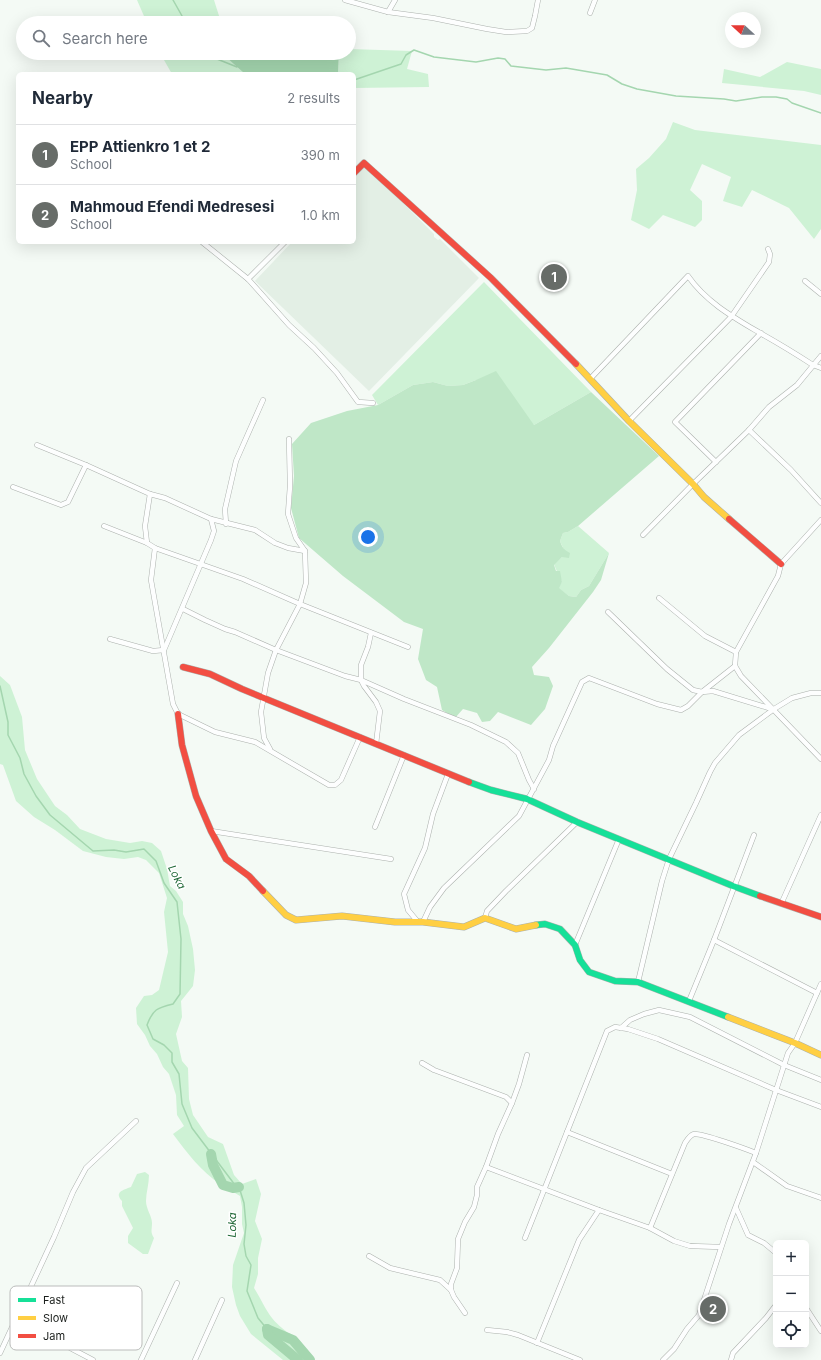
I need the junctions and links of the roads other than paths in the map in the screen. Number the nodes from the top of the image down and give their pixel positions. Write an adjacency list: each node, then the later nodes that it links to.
1 (345, 0): 5 (street)
2 (396, 0): 5 (street)
3 (538, 0): 5 (street)
4 (595, 0): 6 (street)
5 (388, 12)
6 (590, 13)
7 (356, 171): 19 (street)
8 (204, 244): 11 (street)
9 (283, 244): 11 (street)
10 (768, 249): 14 (street)
11 (248, 279): 21 (street)
12 (805, 281): 13 (street)
13 (821, 294)
14 (731, 317): 15 (street); 19 (street); 22 (street)
15 (761, 333): 17 (street); 26 (street)
16 (821, 356): 17 (street)
17 (813, 365): 18 (street); 23 (street)
18 (821, 368)
19 (590, 379): 22 (street)
20 (263, 400): 34 (street)
21 (373, 403)
22 (629, 421): 28 (street)
23 (749, 430): 26 (street); 31 (street)
24 (289, 439): 39 (street)
25 (37, 445): 27 (street)
26 (716, 462): 28 (street)
27 (86, 465): 29 (street); 30 (street)
28 (693, 484): 36 (street); 41 (street)
29 (13, 487)
30 (150, 494): 32 (street); 37 (street)
31 (821, 503)
32 (211, 519): 34 (street); 40 (street)
33 (821, 520): 41 (street)
34 (226, 524): 39 (street)
35 (104, 526): 37 (street)
36 (643, 535)
37 (147, 543): 38 (street)
38 (155, 548): 40 (street); 49 (street)
39 (304, 551): 43 (street)
40 (201, 564): 43 (street); 44 (street)
41 (782, 564): 51 (street)
42 (658, 598): 51 (street)
43 (300, 604): 46 (street); 50 (street)
44 (183, 609): 49 (street); 50 (street)
45 (608, 612): 55 (street)
46 (371, 633): 48 (street); 54 (street)
47 (110, 639): 49 (street)
48 (408, 647)
49 (164, 650): 59 (street)
50 (276, 650): 54 (street); 57 (street)
51 (736, 652): 52 (street)
52 (735, 666): 55 (street); 58 (street)
53 (183, 667): 57 (street)
54 (361, 680): 61 (street); 66 (street)
55 (702, 692): 58 (street); 66 (street)
56 (821, 692): 58 (street)
57 (263, 698): 60 (street); 62 (street)
58 (774, 709): 64 (street); 75 (street)
59 (178, 714): 62 (street); 71 (street)
60 (360, 737): 61 (street); 62 (street)
61 (376, 744): 63 (street)
62 (270, 750)
63 (404, 755): 65 (street); 70 (street)
64 (821, 758)
65 (448, 774): 67 (street); 80 (street)
66 (534, 789): 67 (street)
67 (527, 799): 69 (street); 80 (street)
68 (821, 815): 77 (street)
69 (576, 822): 73 (street); 79 (street)
70 (375, 826)
71 (211, 830): 74 (street); 80 (street)
72 (754, 835): 76 (street)
73 (619, 839): 75 (street); 82 (street)
74 (391, 859)
75 (669, 859): 76 (street); 83 (street)
76 (733, 886): 77 (street); 81 (street)
77 (782, 902): 78 (street)
78 (821, 917)
79 (485, 918): 80 (street); 82 (street)
80 (421, 922)
81 (714, 940): 85 (street); 86 (street)
82 (575, 945): 83 (street)
83 (638, 982): 86 (street)
84 (821, 984): 85 (street)
85 (817, 993): 88 (street)
86 (689, 1002): 88 (street)
87 (621, 1028): 92 (street); 94 (street); 98 (street)
88 (795, 1043): 90 (street); 92 (street)
89 (527, 1055): 95 (street)
90 (821, 1055)
91 (422, 1063): 95 (street)
92 (784, 1065): 93 (street); 94 (street)
93 (821, 1080)
94 (776, 1090): 96 (street); 99 (street)
95 (512, 1103): 101 (street)
96 (821, 1107)
97 (136, 1121): 115 (street)
98 (566, 1132): 102 (street); 103 (street)
99 (756, 1153): 100 (street); 102 (street)
100 (753, 1162): 104 (street); 105 (street)
101 (486, 1167): 103 (street); 112 (street)
102 (672, 1174): 107 (street)
103 (544, 1190): 106 (street); 108 (street)
104 (821, 1198)
105 (736, 1208): 109 (street); 110 (street)
106 (599, 1210): 107 (street); 124 (street)
107 (650, 1228): 109 (street)
108 (525, 1238)
109 (721, 1248): 131 (street)
110 (773, 1251)
111 (368, 1256): 113 (street)
112 (453, 1276): 113 (street); 116 (street)
113 (440, 1280): 116 (street)
114 (177, 1283): 128 (street)
115 (32, 1286)
116 (451, 1290): 120 (street)
117 (222, 1300): 129 (street)
118 (773, 1309): 132 (street)
119 (809, 1312): 122 (street)
120 (465, 1313)
121 (487, 1330): 124 (street)
122 (821, 1330)
123 (10, 1334): 126 (street)
124 (537, 1343): 130 (street)
125 (74, 1350): 127 (street)
126 (0, 1353)
127 (93, 1360)
128 (141, 1360)
129 (195, 1360)
130 (580, 1360)
131 (663, 1360)
132 (731, 1360)

